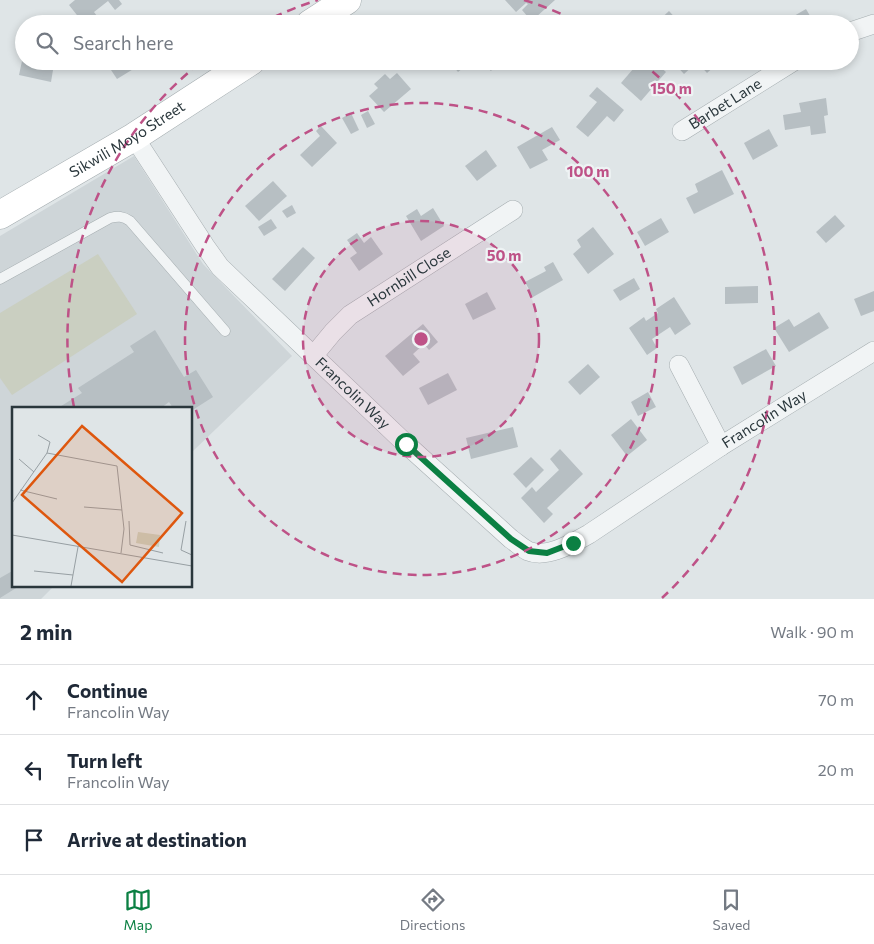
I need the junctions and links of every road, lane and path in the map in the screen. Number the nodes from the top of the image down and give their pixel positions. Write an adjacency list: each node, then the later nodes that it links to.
1 (347, 0): 2 (street)
2 (324, 15)
3 (874, 24): 4 (street)
4 (859, 29)
5 (237, 70): 8 (street, Sikwili Moyo Street)
6 (780, 70): 7 (street, Barbet Lane)
7 (682, 131)
8 (134, 137): 10 (street, Sikwili Moyo Street); 14 (street, Francolin Way)
9 (513, 210): 14 (street, Hornbill Close)
10 (0, 215)
11 (0, 278): 12 (lane)
12 (225, 331)
13 (874, 351): 16 (street, Francolin Way)
14 (314, 355): 16 (street, Francolin Way)
15 (679, 365): 16 (street)
16 (721, 446)

